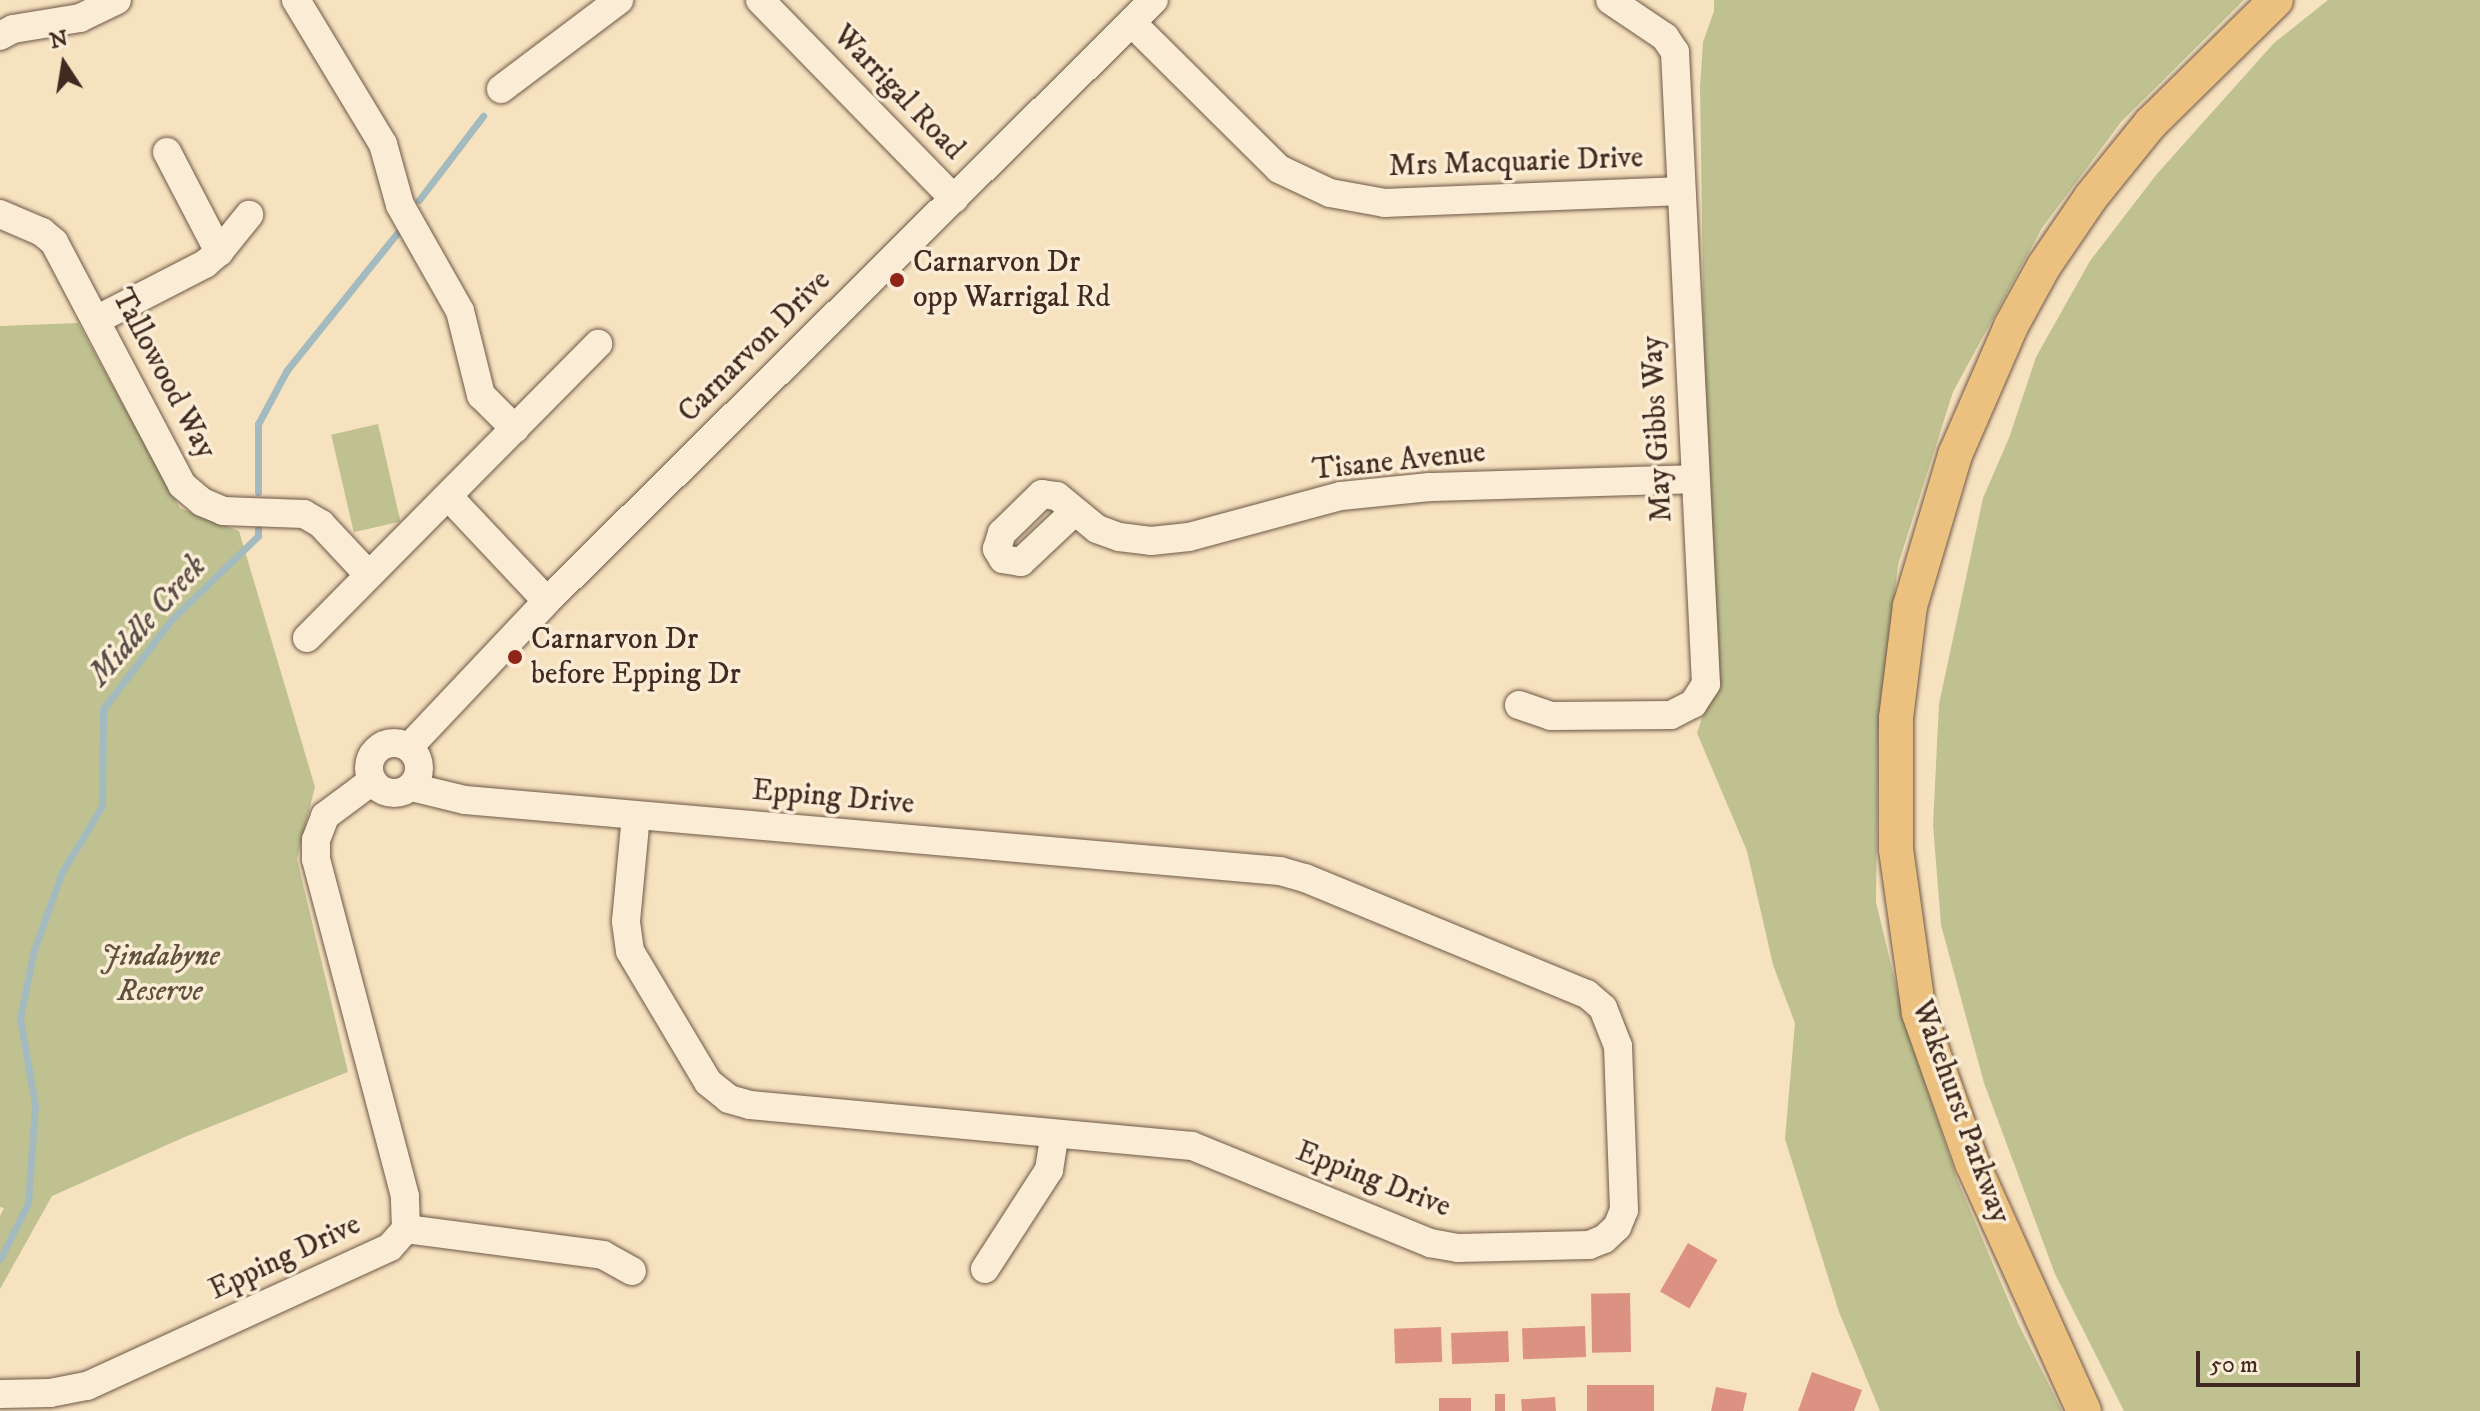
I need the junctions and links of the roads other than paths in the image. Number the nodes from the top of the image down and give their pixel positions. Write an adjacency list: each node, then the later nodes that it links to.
1 (117, 0): 9 (street)
2 (296, 0): 19 (street)
3 (619, 0): 10 (street)
4 (760, 0): 13 (street, Warrigal Road)
5 (1154, 0): 8 (street, Carnarvon Drive)
6 (1610, 0): 12 (street, May Gibbs Way)
7 (2276, 0): 36 (main road, Wakehurst Parkway)
8 (1132, 23): 12 (street, Mrs Macquarie Drive); 13 (street, Carnarvon Drive)
9 (0, 36)
10 (501, 89)
11 (167, 152): 16 (street)
12 (1681, 191): 20 (street, May Gibbs Way)
13 (954, 199): 24 (street, Carnarvon Drive)
14 (0, 214): 17 (street, Tallowood Way)
15 (249, 215): 16 (street)
16 (219, 252): 17 (street)
17 (96, 320): 23 (street, Tallowood Way)
18 (598, 344): 19 (street)
19 (515, 429): 21 (street)
20 (1694, 479): 22 (street, Tisane Avenue); 26 (street, May Gibbs Way)
21 (448, 496): 23 (street); 24 (street)
22 (1074, 512)
23 (368, 574): 25 (street)
24 (547, 601): 27 (street, Carnarvon Drive)
25 (307, 638)
26 (1519, 705)
27 (409, 747): 28 (street); 29 (street)
28 (372, 781): 29 (street); 32 (street, Epping Drive)
29 (411, 787): 30 (street, Epping Drive)
30 (636, 815): 31 (street, Epping Drive); 31 (street, Epping Drive)
31 (1055, 1134): 33 (street)
32 (406, 1229): 34 (street); 35 (street, Epping Drive)
33 (985, 1269)
34 (632, 1271)
35 (0, 1394)
36 (2084, 1411)

